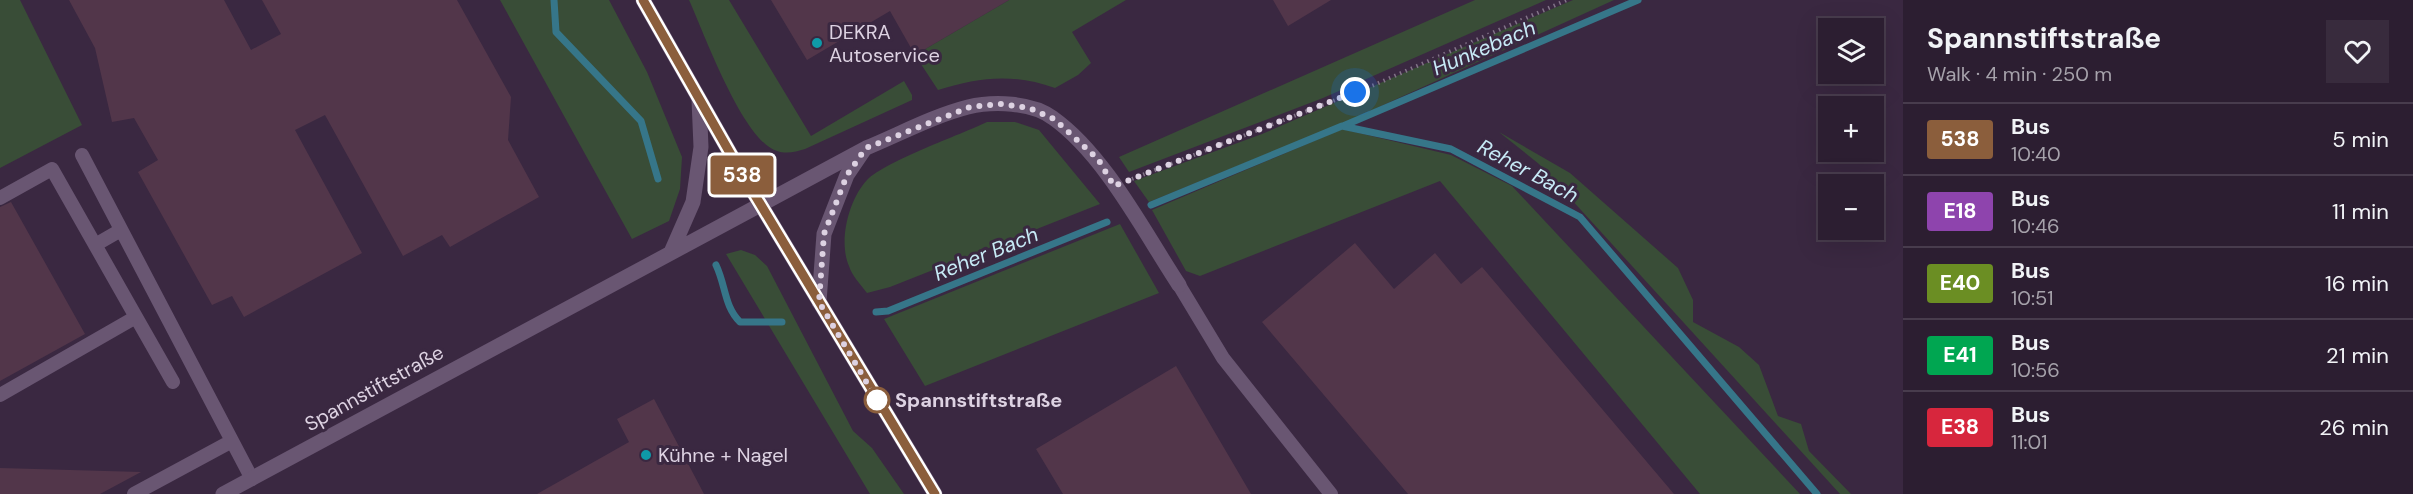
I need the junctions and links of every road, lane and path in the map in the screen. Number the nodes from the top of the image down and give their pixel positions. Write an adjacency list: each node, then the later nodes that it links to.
1 (643, 0): 3 (street)
2 (1567, 0): 6 (path)
3 (699, 100): 8 (street); 11 (street)
4 (866, 148): 6 (street, Spannstiftstraße); 8 (street, Spannstiftstraße); 13 (street)
5 (82, 155): 9 (lane)
6 (1114, 186): 12 (street, Spannstiftstraße)
7 (0, 198): 10 (lane)
8 (760, 204): 11 (street, Spannstiftstraße); 13 (street)
9 (121, 230): 10 (lane); 17 (lane)
10 (95, 245): 14 (lane)
11 (672, 250): 18 (street, Spannstiftstraße)
12 (1179, 285): 22 (lane)
13 (819, 302): 21 (street)
14 (136, 317): 15 (lane); 16 (lane)
15 (173, 382)
16 (0, 394)
17 (232, 441): 18 (lane); 19 (lane)
18 (252, 479): 20 (street, Spannstiftstraße)
19 (134, 494)
20 (223, 494)
21 (935, 494)
22 (1331, 494)

